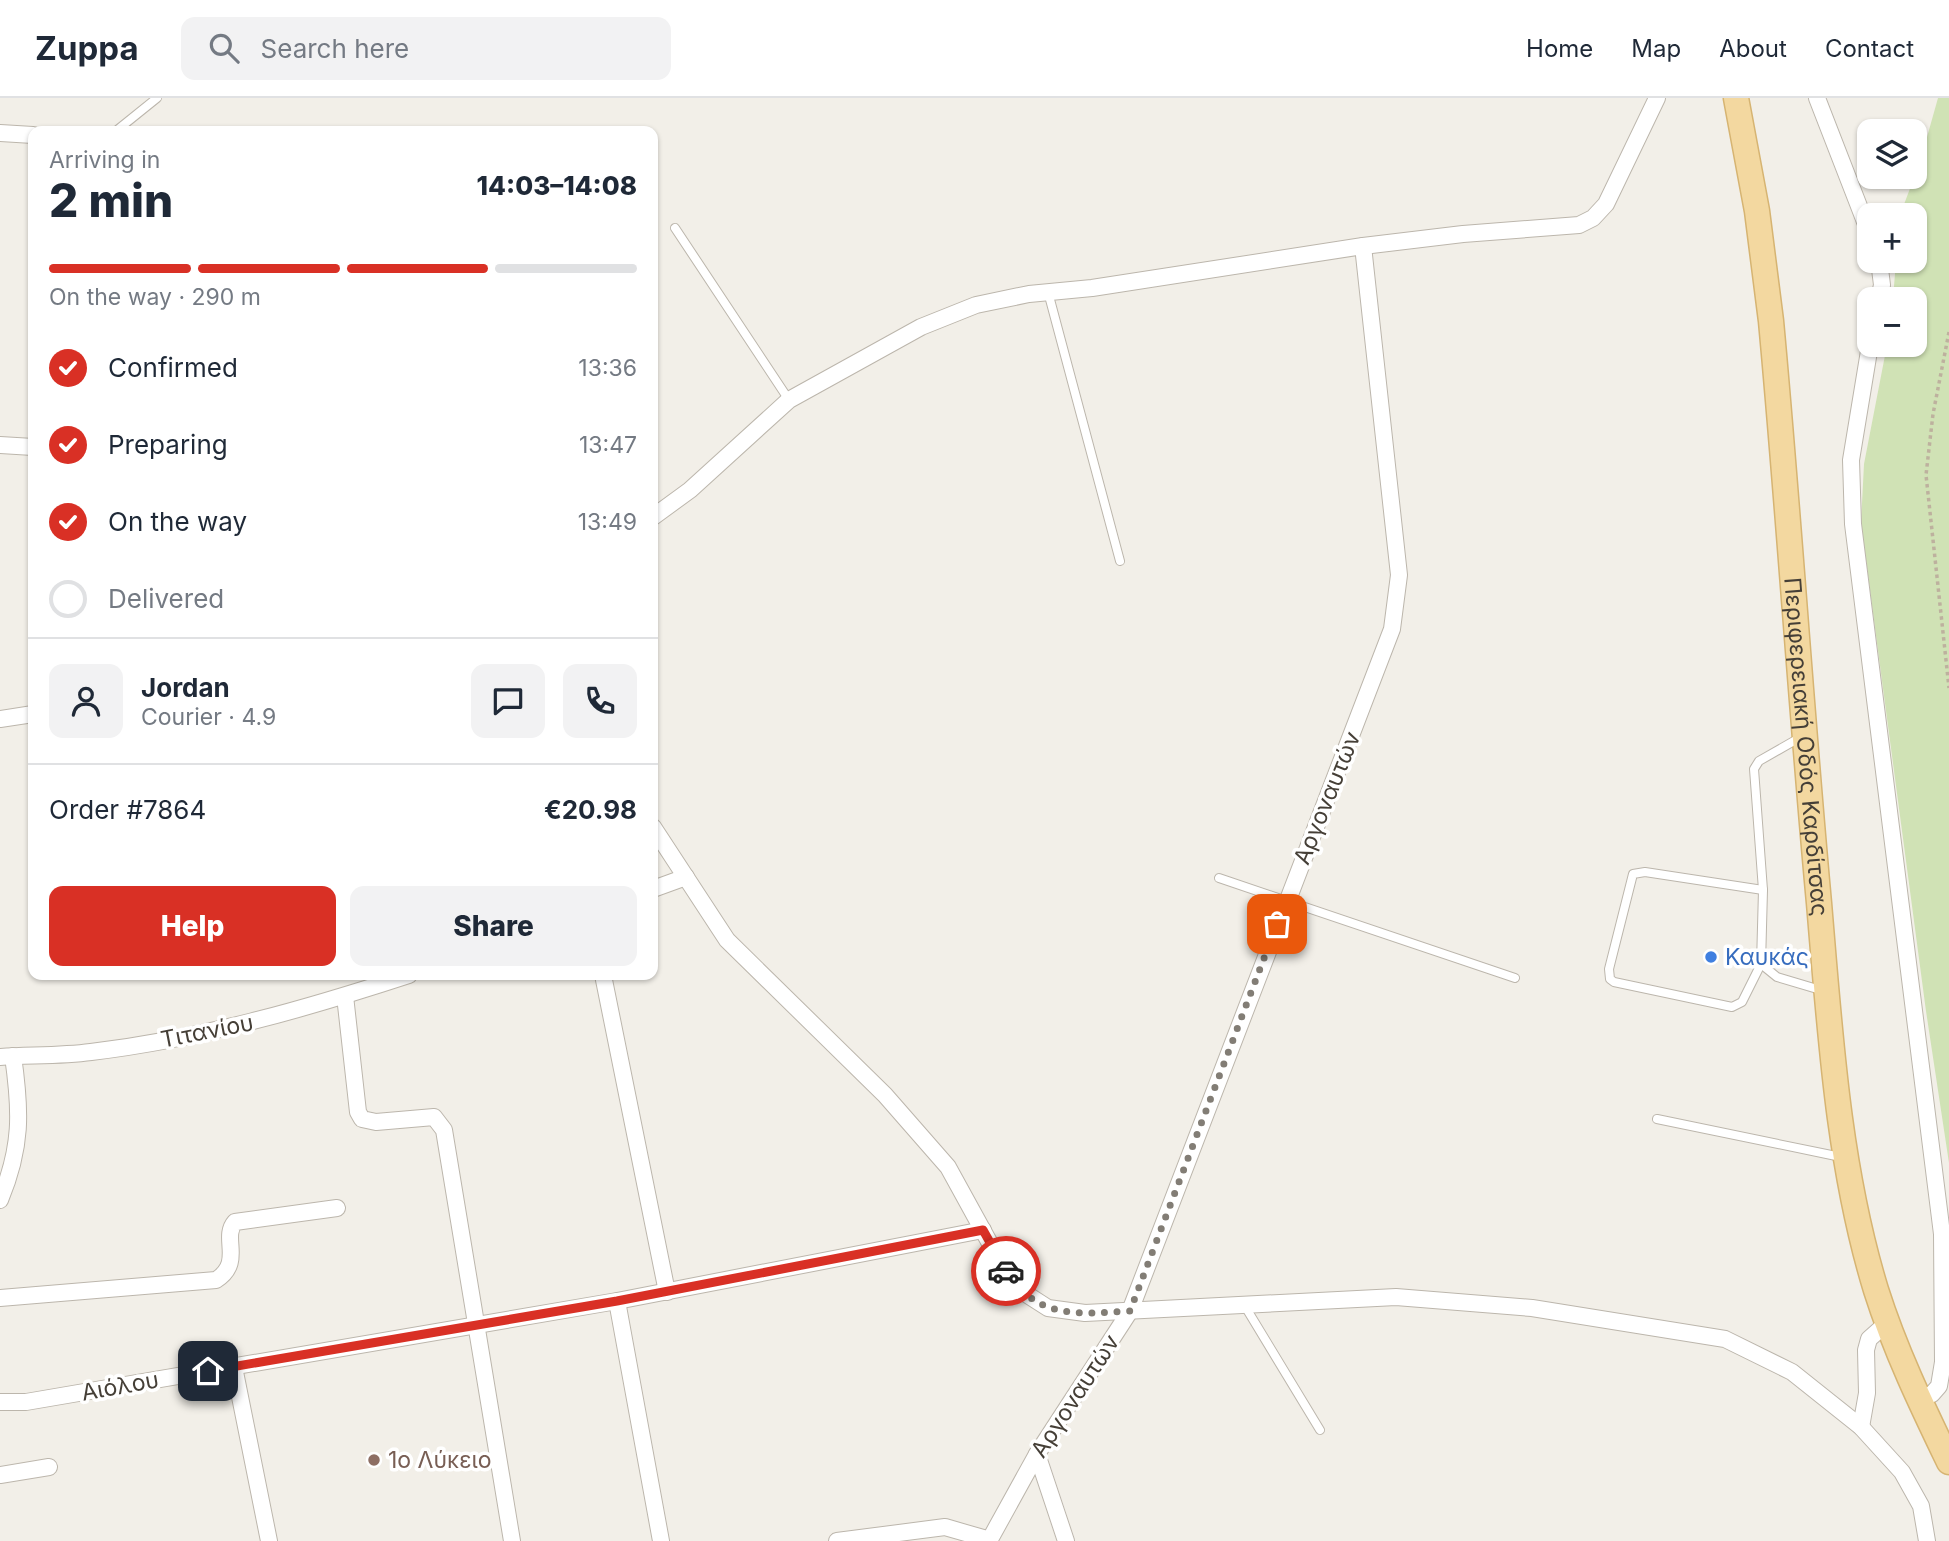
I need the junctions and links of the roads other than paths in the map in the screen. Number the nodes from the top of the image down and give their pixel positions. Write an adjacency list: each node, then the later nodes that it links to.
1 (157, 98): 5 (lane)
2 (1657, 98): 10 (street)
3 (1736, 98): 20 (main road, Περιφερειακή Οδός Καρδίτσας)
4 (1817, 98): 8 (street)
5 (122, 126)
6 (0, 133): 7 (street)
7 (28, 135)
8 (1858, 203)
9 (674, 228): 13 (lane)
10 (1363, 246): 11 (street); 26 (street, Αργοναυτών)
11 (1048, 292): 13 (street); 17 (lane)
12 (1868, 357): 37 (street)
13 (789, 400): 16 (street)
14 (0, 445): 15 (street)
15 (28, 447)
16 (658, 513)
17 (1120, 561)
18 (28, 715): 19 (street)
19 (0, 719)
20 (1804, 735): 25 (lane); 31 (main road, Περιφερειακή Οδός Καρδίτσας)
21 (658, 835): 22 (street)
22 (685, 877): 24 (street); 39 (street)
23 (1219, 878): 26 (lane)
24 (658, 886)
25 (1763, 890): 27 (lane); 27 (lane)
26 (1286, 900): 28 (lane); 44 (street, Αργοναυτών)
27 (1761, 964): 31 (lane)
28 (1515, 978)
29 (394, 980): 32 (street, Τιτανίου)
30 (604, 980): 40 (street)
31 (1826, 992): 35 (main road, Περιφερειακή Οδός Καρδίτσας)
32 (345, 996): 33 (street, Τιτανίου); 46 (street)
33 (7, 1057): 36 (street)
34 (1657, 1119): 35 (lane)
35 (1847, 1159): 45 (main road, Περιφερειακή Οδός Καρδίτσας)
36 (0, 1200)
37 (1944, 1201): 48 (street)
38 (337, 1208): 41 (street)
39 (983, 1230): 40 (street, Αιόλου); 44 (street)
40 (667, 1292): 42 (street, Αιόλου)
41 (0, 1298)
42 (617, 1301): 46 (street, Αιόλου); 58 (street)
43 (1243, 1303): 44 (street); 50 (street); 51 (lane)
44 (1130, 1311): 52 (street, Αργοναυτών)
45 (1887, 1323): 48 (main road, Περιφερειακή Οδός Καρδίτσας); 50 (street)
46 (475, 1326): 47 (street, Αιόλου); 57 (street)
47 (234, 1367): 49 (street, Αιόλου); 56 (street)
48 (1919, 1399): 53 (main road, Περιφερειακή Οδός Καρδίτσας)
49 (0, 1402)
50 (1861, 1427): 62 (street)
51 (1320, 1430)
52 (1037, 1454): 60 (street, Αργοναυτών); 61 (street)
53 (1949, 1462)
54 (49, 1467): 55 (street)
55 (0, 1475)
56 (269, 1541)
57 (512, 1541)
58 (661, 1541)
59 (837, 1541): 60 (street)
60 (989, 1541)
61 (1066, 1541)
62 (1927, 1541)

